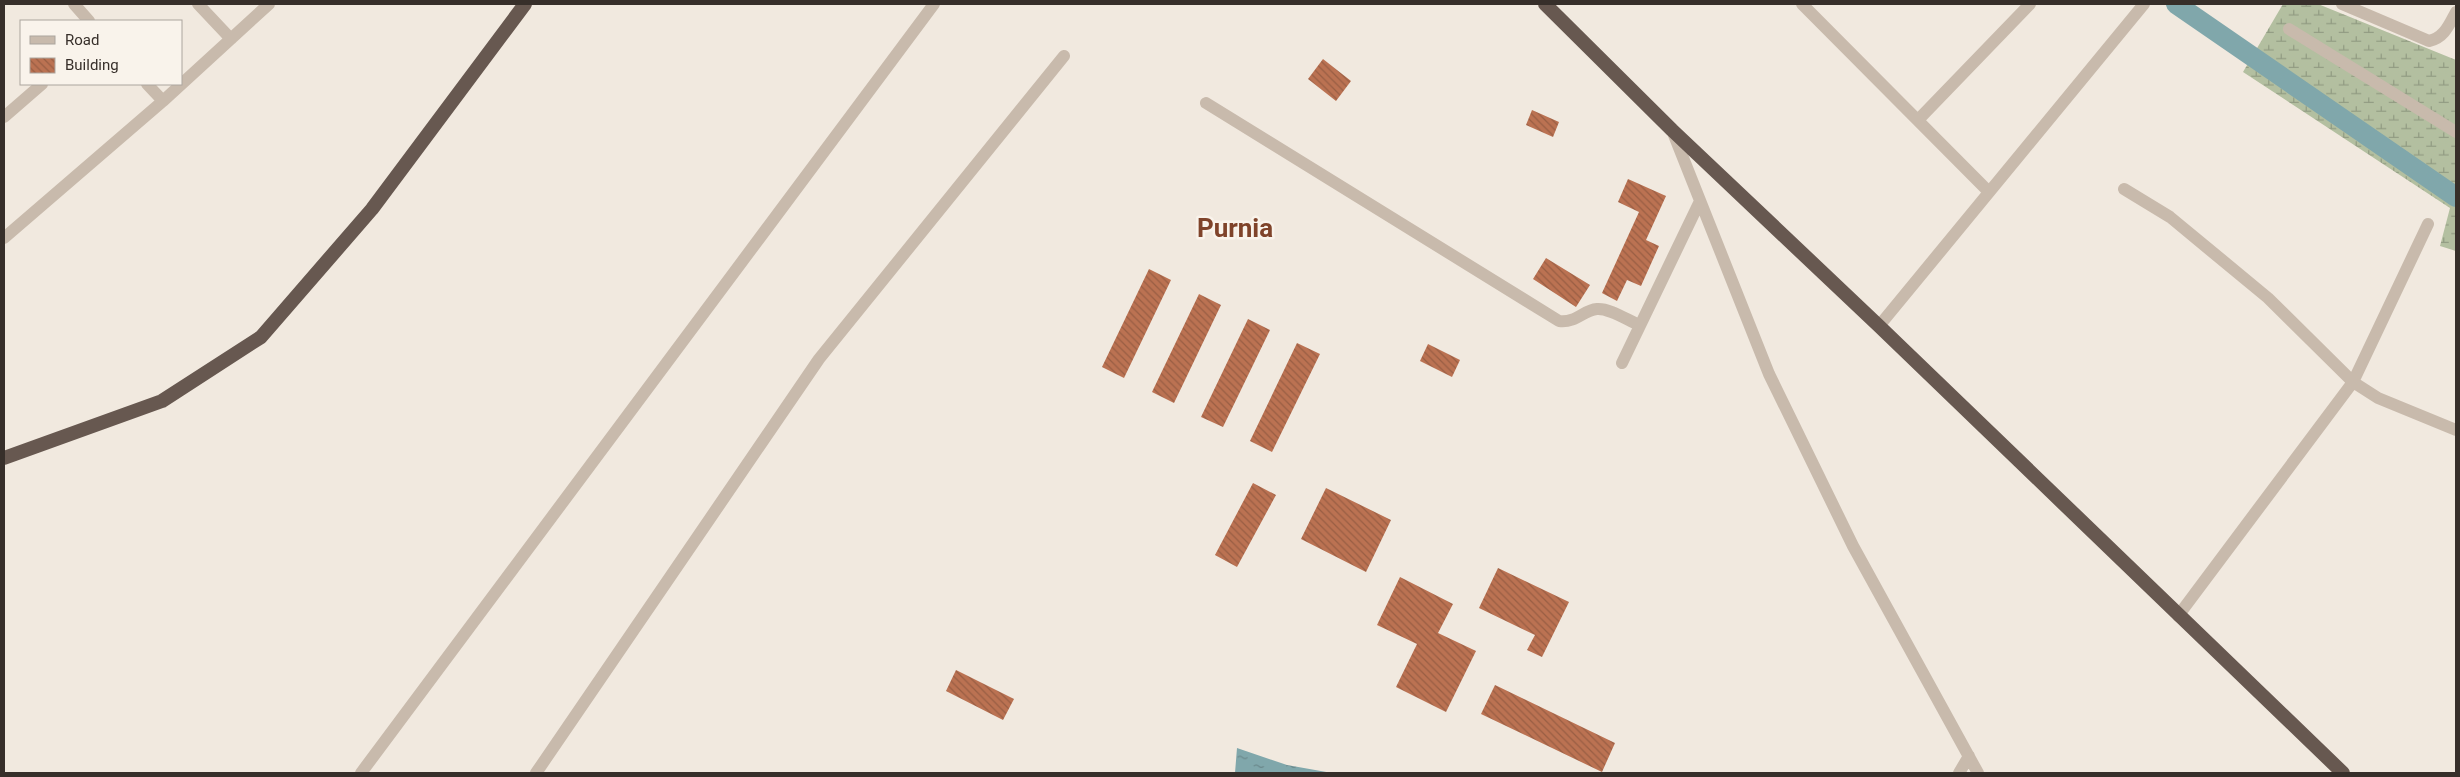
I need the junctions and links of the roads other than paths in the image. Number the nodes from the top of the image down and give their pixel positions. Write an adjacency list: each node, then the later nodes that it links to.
1 (74, 4): 12 (street)
2 (198, 4): 14 (street)
3 (269, 4): 14 (street)
4 (525, 4): 36 (highway)
5 (934, 4): 39 (street)
6 (1545, 4): 24 (highway)
7 (1802, 4): 23 (street)
8 (2030, 4): 23 (street)
9 (2142, 4): 27 (street)
10 (2342, 4): 11 (street)
11 (2456, 12)
12 (88, 20)
13 (2289, 29): 25 (street)
14 (231, 39): 16 (street)
15 (1064, 56): 40 (street)
16 (182, 84)
17 (41, 85): 22 (street)
18 (148, 85): 20 (street)
19 (181, 85): 20 (street)
20 (163, 101): 30 (street)
21 (1206, 103): 31 (street)
22 (4, 117)
23 (1918, 120): 27 (street)
24 (1672, 130): 28 (street); 32 (highway)
25 (2456, 132)
26 (2124, 189): 34 (street)
27 (1989, 192): 32 (street)
28 (1700, 201): 31 (street); 38 (street)
29 (2428, 224): 34 (street)
30 (4, 238)
31 (1639, 325): 33 (street)
32 (1879, 326): 37 (highway)
33 (1622, 363)
34 (2353, 382): 35 (street); 37 (street)
35 (2456, 430)
36 (4, 458)
37 (2178, 616): 43 (highway)
38 (1969, 756): 41 (street); 42 (street)
39 (361, 773)
40 (536, 773)
41 (1959, 773)
42 (1978, 773)
43 (2343, 773)

